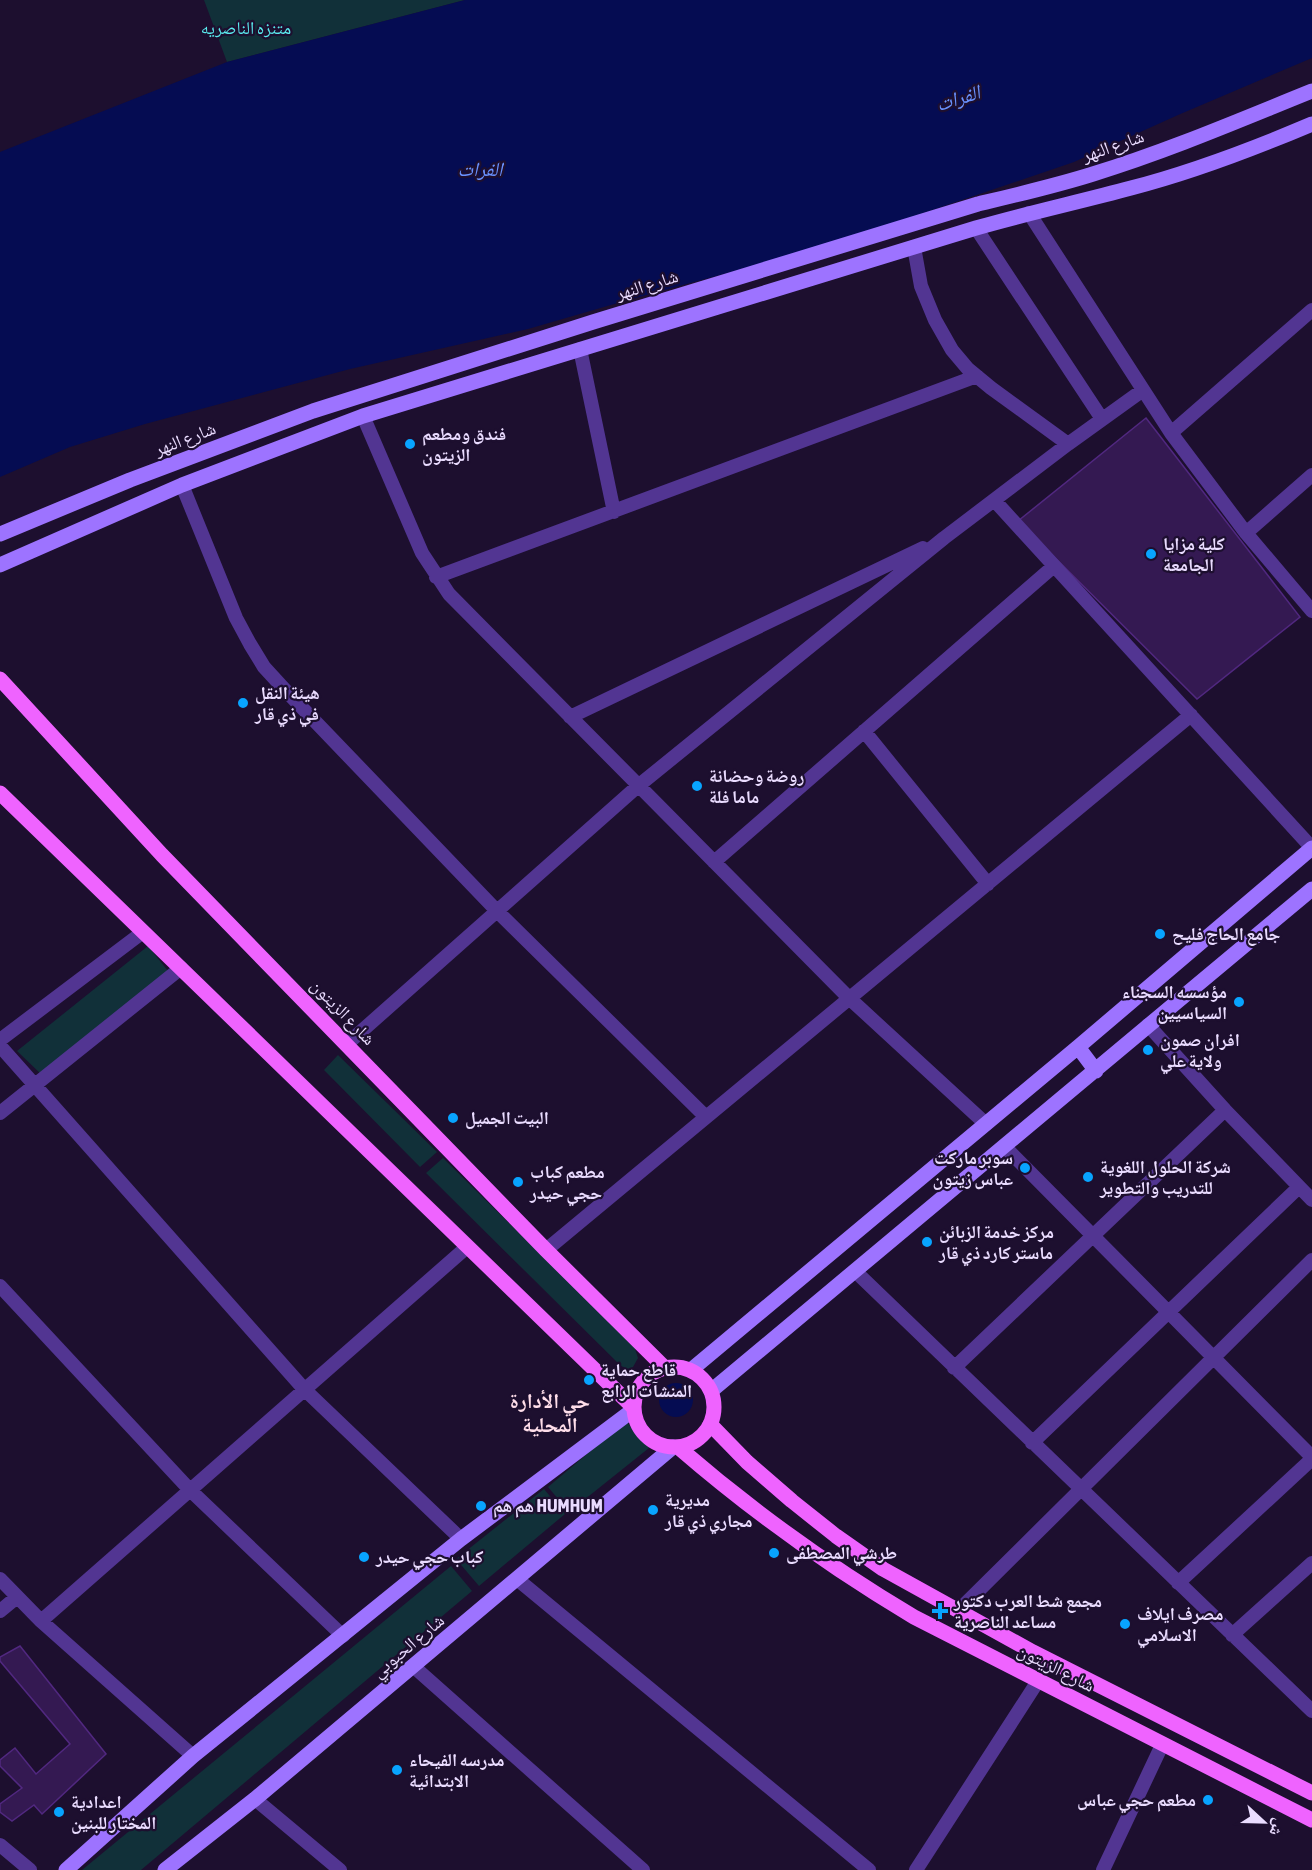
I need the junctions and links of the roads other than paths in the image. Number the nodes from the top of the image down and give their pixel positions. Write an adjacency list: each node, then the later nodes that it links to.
1 (1312, 91): 19 (main road, شارع النهر)
2 (1312, 124): 3 (main road)
3 (1029, 213): 4 (main road); 9 (street)
4 (976, 228): 5 (main road); 11 (street)
5 (914, 247): 7 (main road); 8 (street)
6 (1312, 310): 12 (street)
7 (580, 349): 10 (main road); 17 (street)
8 (977, 376): 13 (street); 17 (street)
9 (1143, 390): 11 (street); 12 (street)
10 (363, 416): 15 (main road); 23 (street)
11 (1101, 419): 13 (street)
12 (1171, 433): 18 (street)
13 (1068, 444): 16 (street)
14 (1312, 475): 18 (street)
15 (182, 485): 21 (main road); 35 (street)
16 (994, 500): 20 (street); 22 (street)
17 (614, 512): 23 (street)
18 (1246, 533): 24 (street)
19 (0, 534)
20 (944, 538): 27 (street); 29 (street)
21 (0, 565)
22 (1054, 566): 26 (street); 28 (street)
23 (436, 577): 27 (street)
24 (1312, 611)
25 (0, 679): 41 (main road, شارع الزيتون)
26 (1191, 715): 31 (street); 33 (street)
27 (570, 717): 29 (street)
28 (864, 731): 32 (street); 33 (street)
29 (638, 786): 32 (street); 35 (street)
30 (0, 793): 36 (main road)
31 (1312, 848): 43 (main road)
32 (714, 862): 38 (street)
33 (988, 884): 38 (street)
34 (1312, 889): 39 (main road)
35 (497, 911): 41 (street); 48 (street)
36 (143, 932): 37 (main road); 40 (street)
37 (181, 968): 45 (street); 54 (main road)
38 (849, 999): 48 (street); 49 (street)
39 (1148, 1025): 44 (main road); 46 (street)
40 (0, 1040)
41 (347, 1044): 55 (main road, شارع الزيتون)
42 (0, 1046): 45 (street)
43 (1078, 1047): 44 (main road); 49 (main road)
44 (1096, 1071): 50 (main road)
45 (35, 1086): 47 (street); 64 (street)
46 (1225, 1110): 51 (street); 53 (street)
47 (0, 1113)
48 (706, 1117): 55 (street)
49 (986, 1124): 63 (main road)
50 (1005, 1147): 53 (street); 57 (main road)
51 (1299, 1187): 52 (street); 59 (street)
52 (1312, 1200)
53 (1093, 1236): 59 (street); 62 (street)
54 (467, 1247): 64 (street); 66 (main road)
55 (546, 1250): 61 (main road, شارع الزيتون)
56 (1312, 1260): 60 (street)
57 (856, 1272): 62 (street); 65 (main road)
58 (0, 1286): 72 (street)
59 (1169, 1312): 60 (street); 68 (street)
60 (1214, 1358): 70 (street); 71 (street)
61 (664, 1367): 63 (main road); 66 (main road)
62 (954, 1368): 68 (street)
63 (691, 1370): 65 (main road)
64 (304, 1389): 72 (street); 73 (street)
65 (711, 1391): 67 (main road)
66 (633, 1409): 69 (main road); 73 (main road)
67 (710, 1424): 69 (main road); 80 (main road, شارع الزيتون)
68 (1032, 1443): 71 (street)
69 (675, 1447): 76 (main road, شارع الحبوبي); 85 (main road, شارع الزيتون)
70 (1312, 1458): 77 (street)
71 (1081, 1489): 77 (street); 80 (street)
72 (190, 1490): 81 (street); 83 (street)
73 (461, 1539): 83 (main road)
74 (1312, 1563): 82 (street)
75 (0, 1579): 78 (street)
76 (517, 1579): 84 (main road, شارع الحبوبي); 99 (street)
77 (1178, 1583): 82 (street)
78 (17, 1597): 79 (street); 81 (street)
79 (0, 1611)
80 (958, 1611): 89 (main road, شارع الزيتون)
81 (41, 1621): 88 (street)
82 (1232, 1635): 86 (street)
83 (343, 1636): 88 (main road)
84 (413, 1666): 90 (main road, شارع الحبوبي); 98 (street)
85 (1038, 1681): 87 (main road, شارع الزيتون); 93 (street)
86 (1312, 1712)
87 (1162, 1745): 91 (main road, شارع الزيتون); 101 (street)
88 (193, 1756): 95 (main road)
89 (1312, 1793)
90 (255, 1798): 96 (main road, شارع الحبوبي); 97 (street)
91 (1312, 1820)
92 (0, 1845): 94 (street)
93 (920, 1865): 100 (street)
94 (30, 1870)
95 (66, 1870)
96 (165, 1870)
97 (340, 1870)
98 (643, 1870)
99 (869, 1870)
100 (910, 1870)
101 (1103, 1870)

